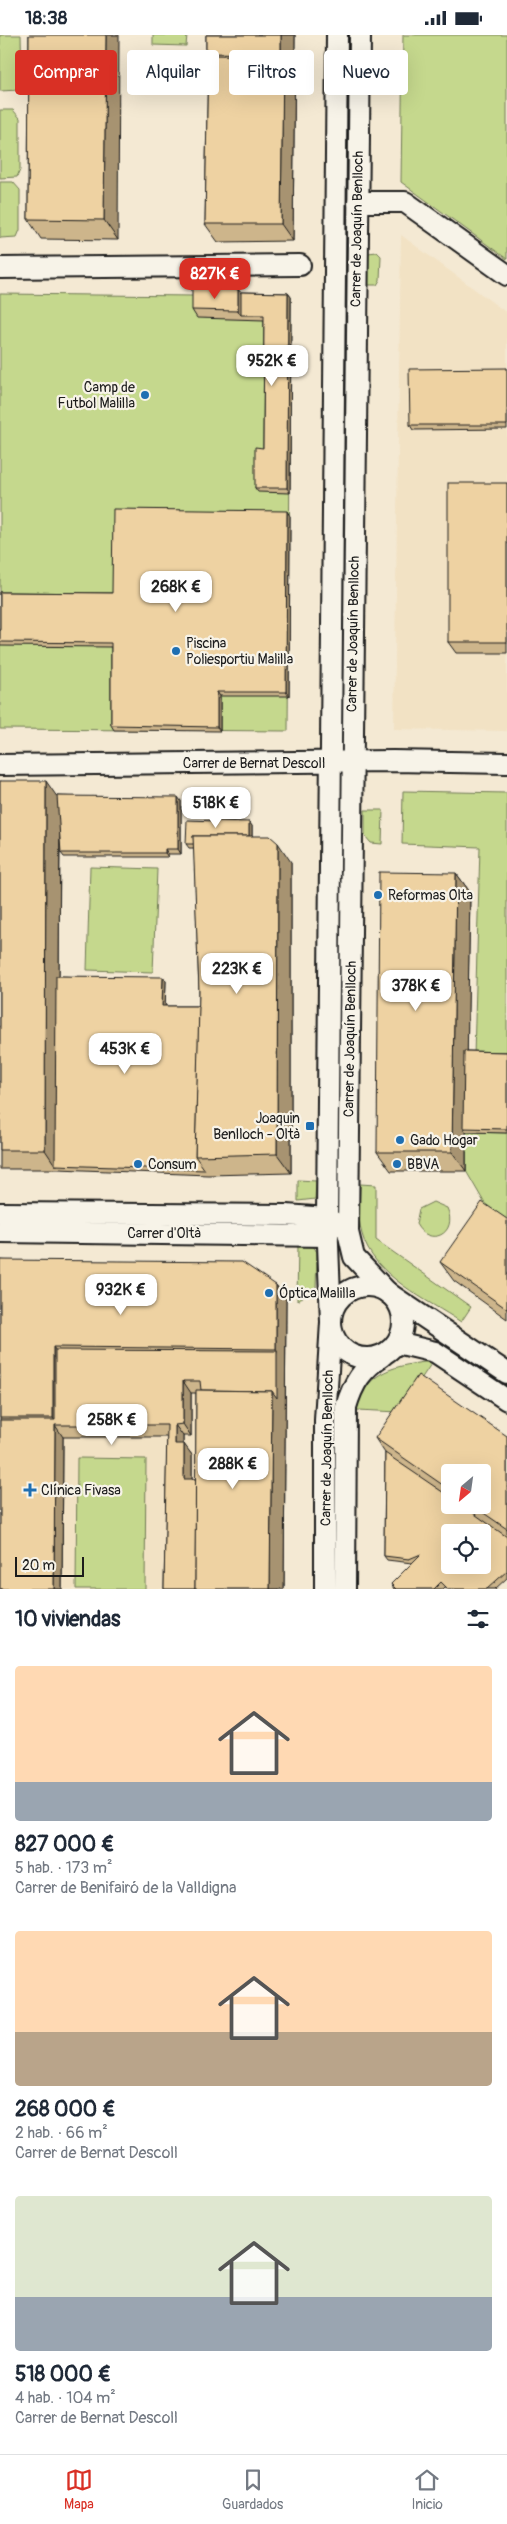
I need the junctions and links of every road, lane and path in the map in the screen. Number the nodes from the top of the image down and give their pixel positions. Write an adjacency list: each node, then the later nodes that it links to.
1 (337, 35): 8 (street, Carrer de Joaquín Benlloch)
2 (360, 35): 3 (street, Carrer de Joaquín Benlloch)
3 (358, 202): 6 (street); 7 (street, Carrer de Joaquín Benlloch)
4 (300, 265): 5 (street)
5 (0, 268)
6 (507, 275)
7 (352, 762): 8 (street, Carrer de Bernat Descoll); 9 (street, Carrer de Bernat Descoll); 14 (street, Carrer de Joaquín Benlloch)
8 (332, 763): 10 (street, Carrer de Bernat Descoll); 12 (street, Carrer de Joaquín Benlloch)
9 (507, 763)
10 (0, 765)
11 (0, 1213): 12 (street, Carrer d'Oltà)
12 (328, 1227): 13 (street, Carrer d'Oltà); 14 (street); 16 (street, Carrer de Joaquín Benlloch)
13 (0, 1231)
14 (348, 1232): 15 (street, Carrer de Joaquín Benlloch)
15 (388, 1293): 16 (street); 17 (street); 18 (street)
16 (331, 1322): 17 (street); 20 (street, Carrer de Joaquín Benlloch)
17 (390, 1349): 19 (street); 21 (street, Carrer de Joaquín Benlloch)
18 (507, 1373)
19 (507, 1400)
20 (325, 1589)
21 (345, 1589)

